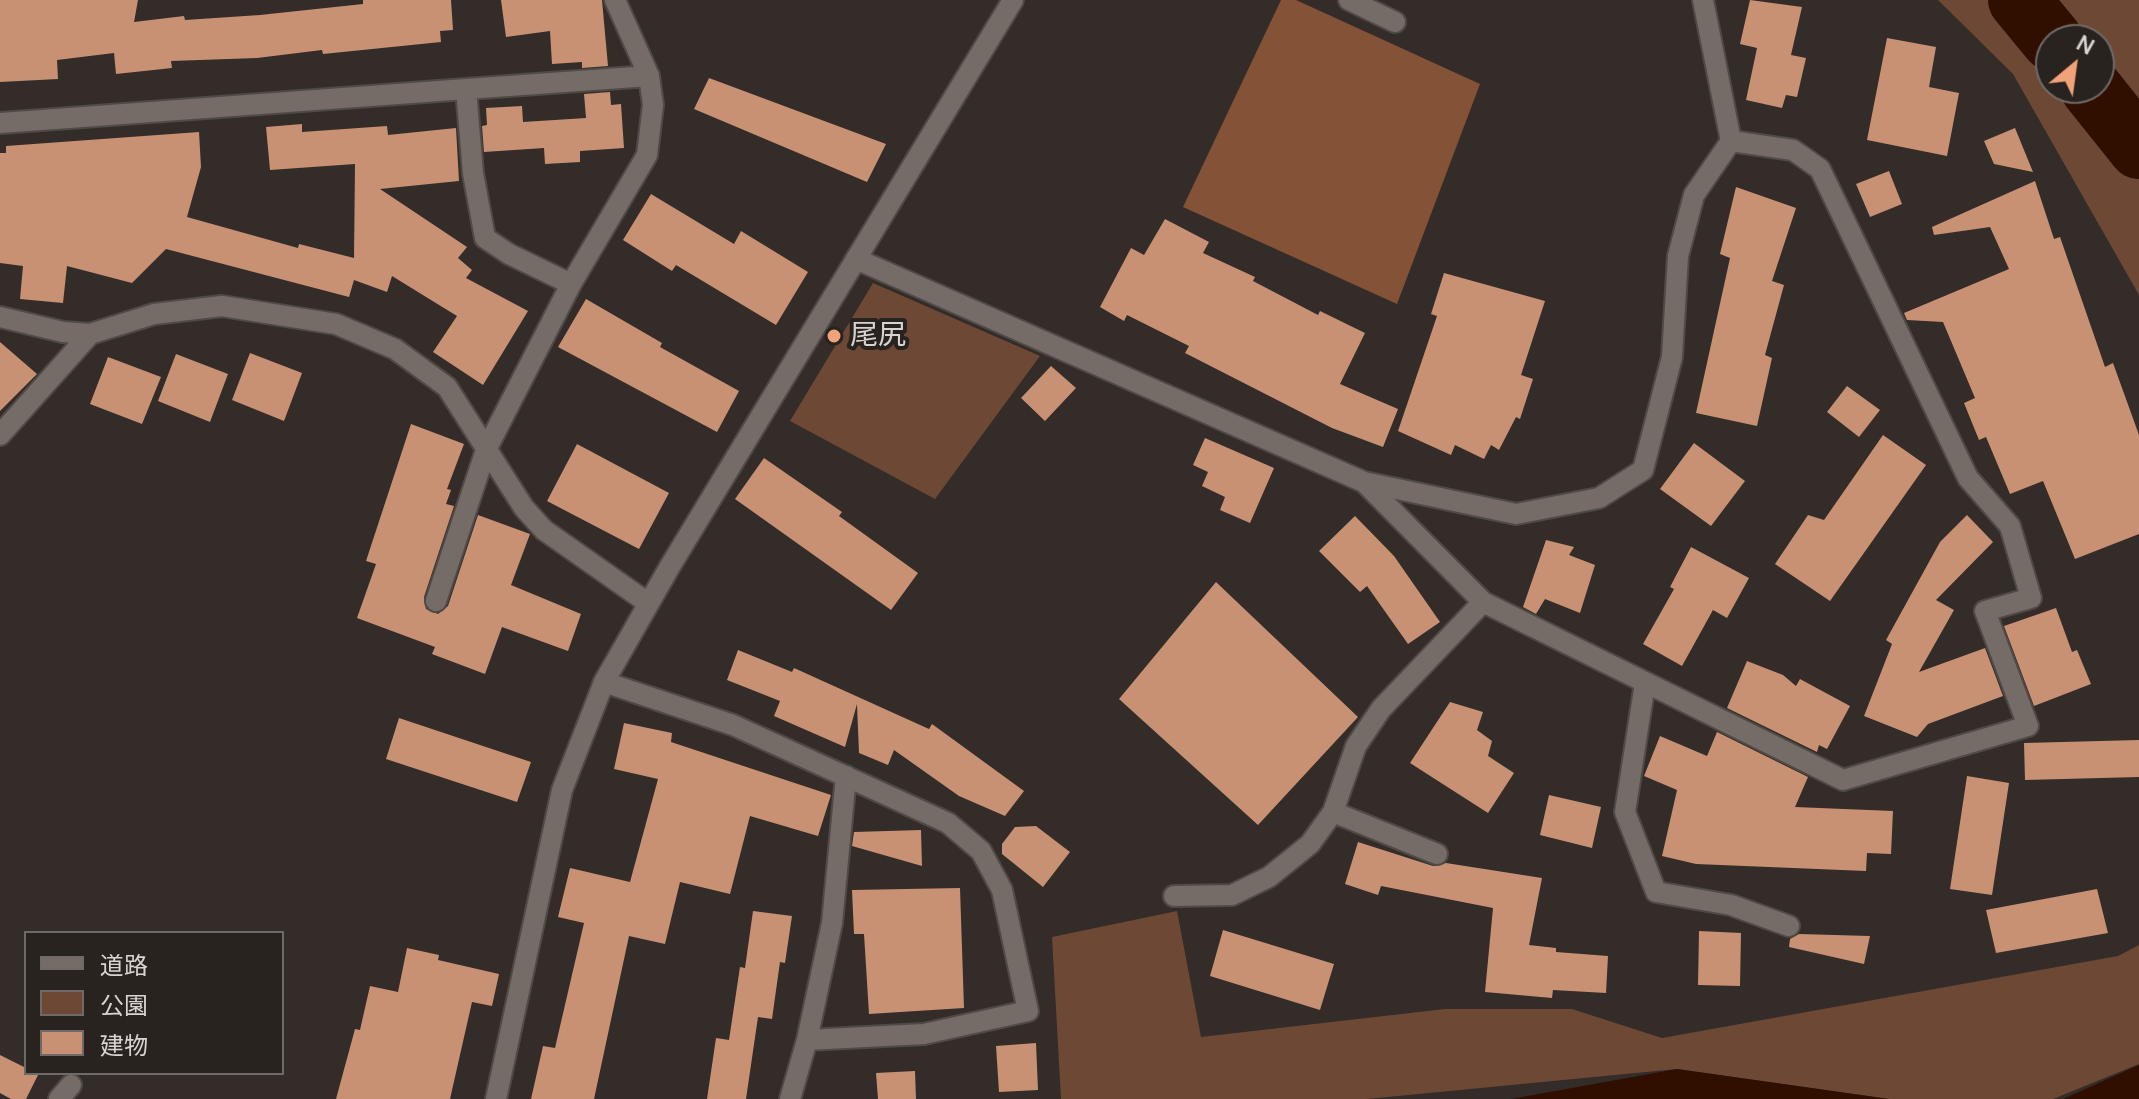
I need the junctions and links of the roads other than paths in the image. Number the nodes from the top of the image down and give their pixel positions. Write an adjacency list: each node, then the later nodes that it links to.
1 (615, 0): 6 (street)
2 (1013, 0): 10 (street)
3 (1349, 0): 5 (street)
4 (1703, 0): 9 (street)
5 (1395, 22)
6 (649, 76): 7 (street); 11 (street)
7 (466, 89): 8 (street); 11 (street)
8 (0, 123)
9 (1731, 141): 16 (street); 21 (street)
10 (856, 259): 16 (street); 19 (street)
11 (571, 284): 15 (street)
12 (0, 317): 13 (street)
13 (90, 334): 14 (street); 15 (street)
14 (0, 435)
15 (486, 450): 17 (street); 19 (street)
16 (1364, 482): 18 (street)
17 (436, 601)
18 (1483, 602): 21 (street); 23 (street)
19 (648, 603): 20 (street)
20 (604, 682): 22 (street); 28 (street)
21 (1645, 683): 26 (street)
22 (846, 776): 27 (street); 27 (street)
23 (1333, 812): 24 (street); 25 (street)
24 (1437, 854)
25 (1174, 896)
26 (1789, 926)
27 (807, 1040): 29 (street)
28 (496, 1099)
29 (790, 1099)

